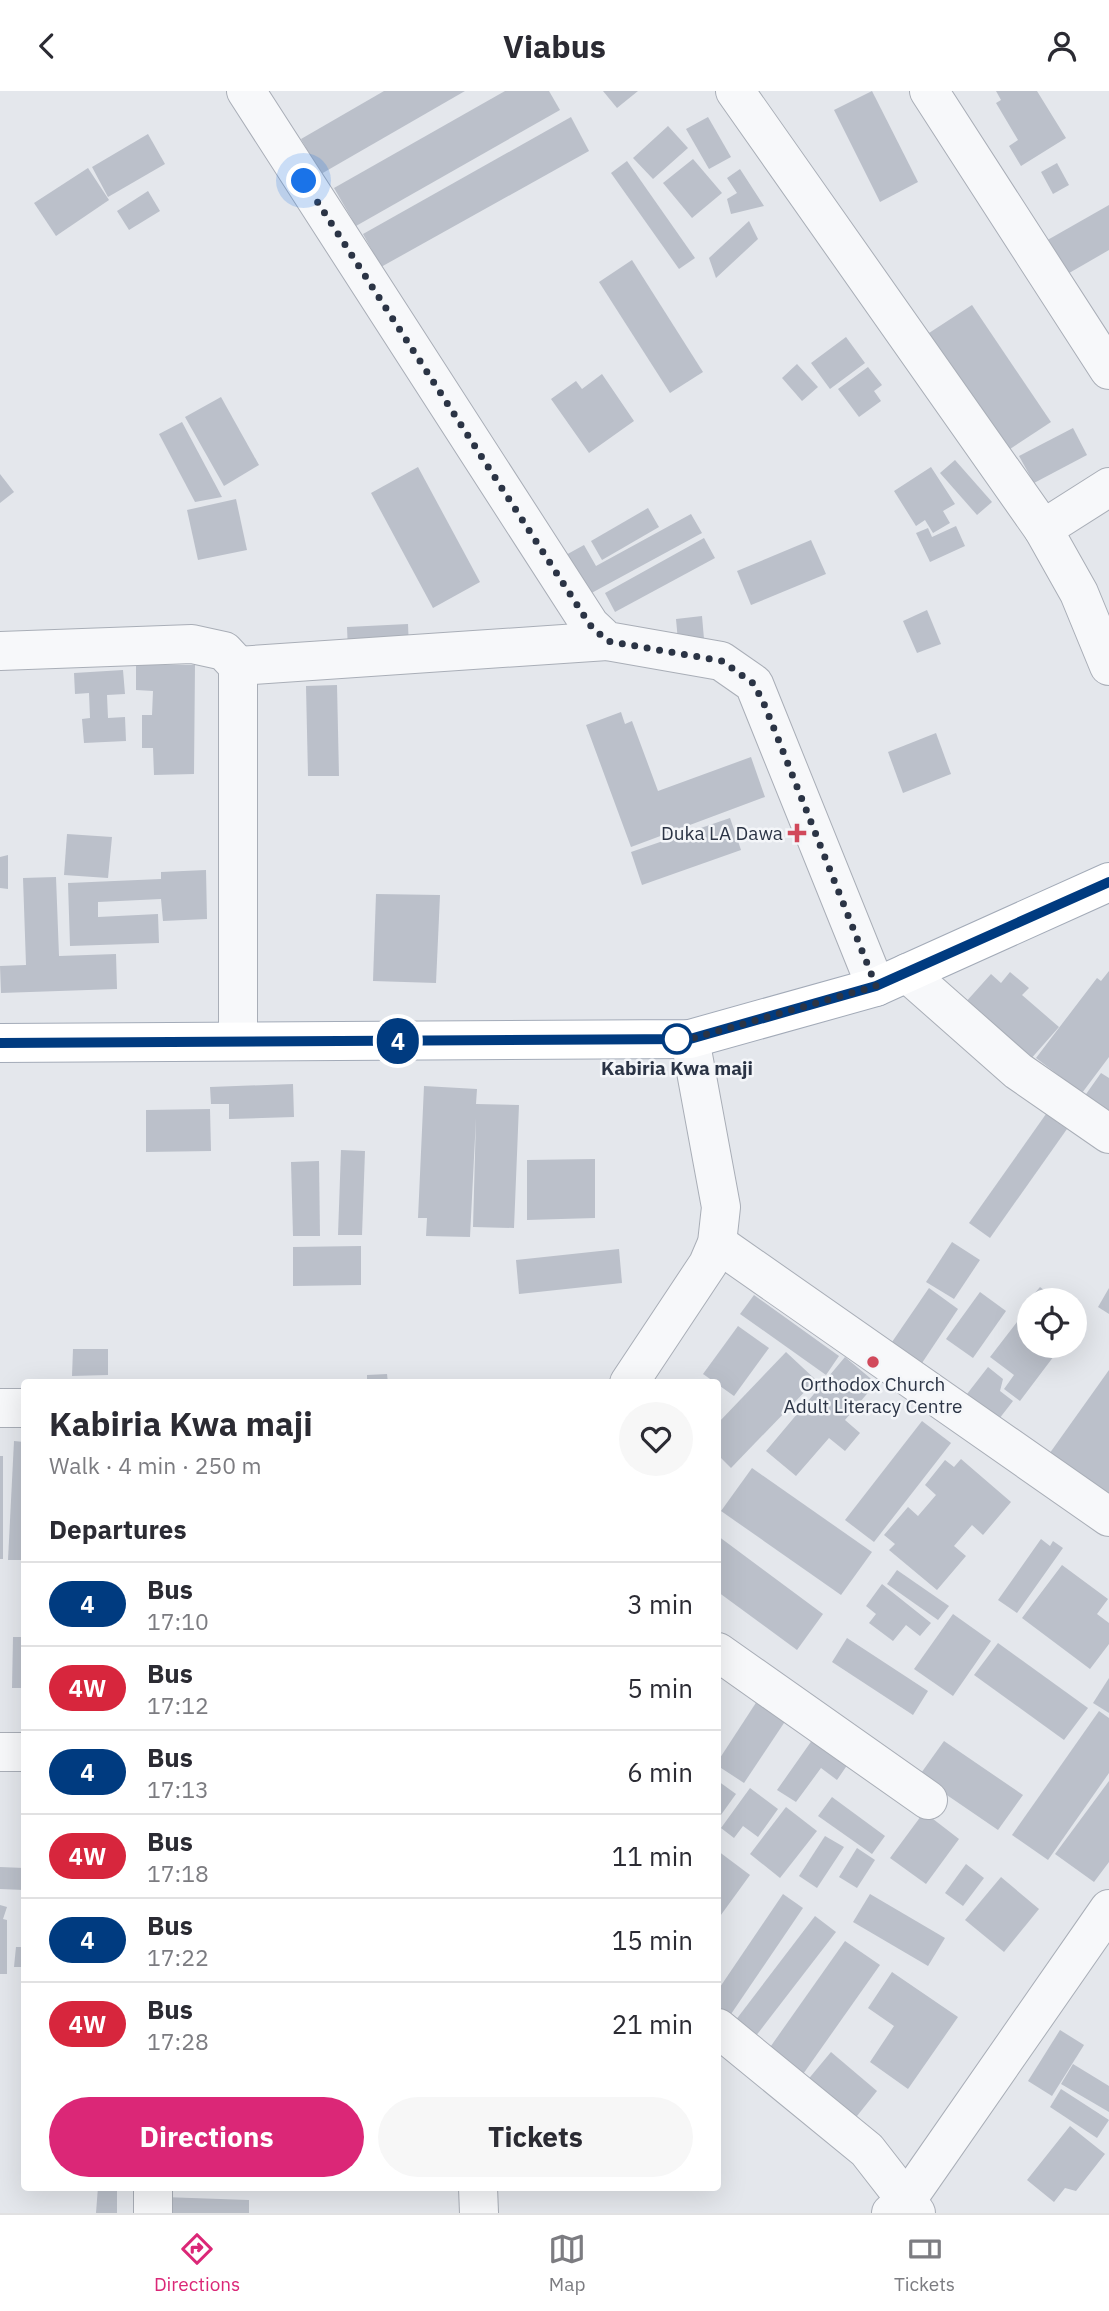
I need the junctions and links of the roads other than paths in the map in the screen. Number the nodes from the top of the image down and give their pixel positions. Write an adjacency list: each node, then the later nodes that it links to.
1 (246, 91): 7 (street)
2 (735, 91): 6 (street)
3 (929, 91): 4 (street)
4 (1109, 370)
5 (1109, 487): 6 (street)
6 (1043, 529): 10 (street)
7 (607, 641): 9 (street); 12 (street)
8 (0, 651): 9 (street)
9 (238, 666): 14 (street)
10 (1109, 666)
11 (1109, 882): 12 (main road)
12 (891, 980): 13 (main road); 16 (street)
13 (690, 1039): 14 (main road); 17 (street)
14 (238, 1041): 15 (main road)
15 (0, 1043)
16 (1109, 1134)
17 (717, 1243): 18 (street); 21 (street)
18 (632, 1379)
19 (0, 1408): 20 (street)
20 (21, 1408)
21 (1109, 1517)
22 (721, 1654): 25 (street)
23 (0, 1752): 24 (street)
24 (21, 1752)
25 (928, 1800)
26 (1109, 1909): 30 (street)
27 (721, 2030): 30 (street)
28 (153, 2191): 31 (street)
29 (478, 2191): 32 (street)
30 (904, 2209)
31 (153, 2213)
32 (479, 2213)

